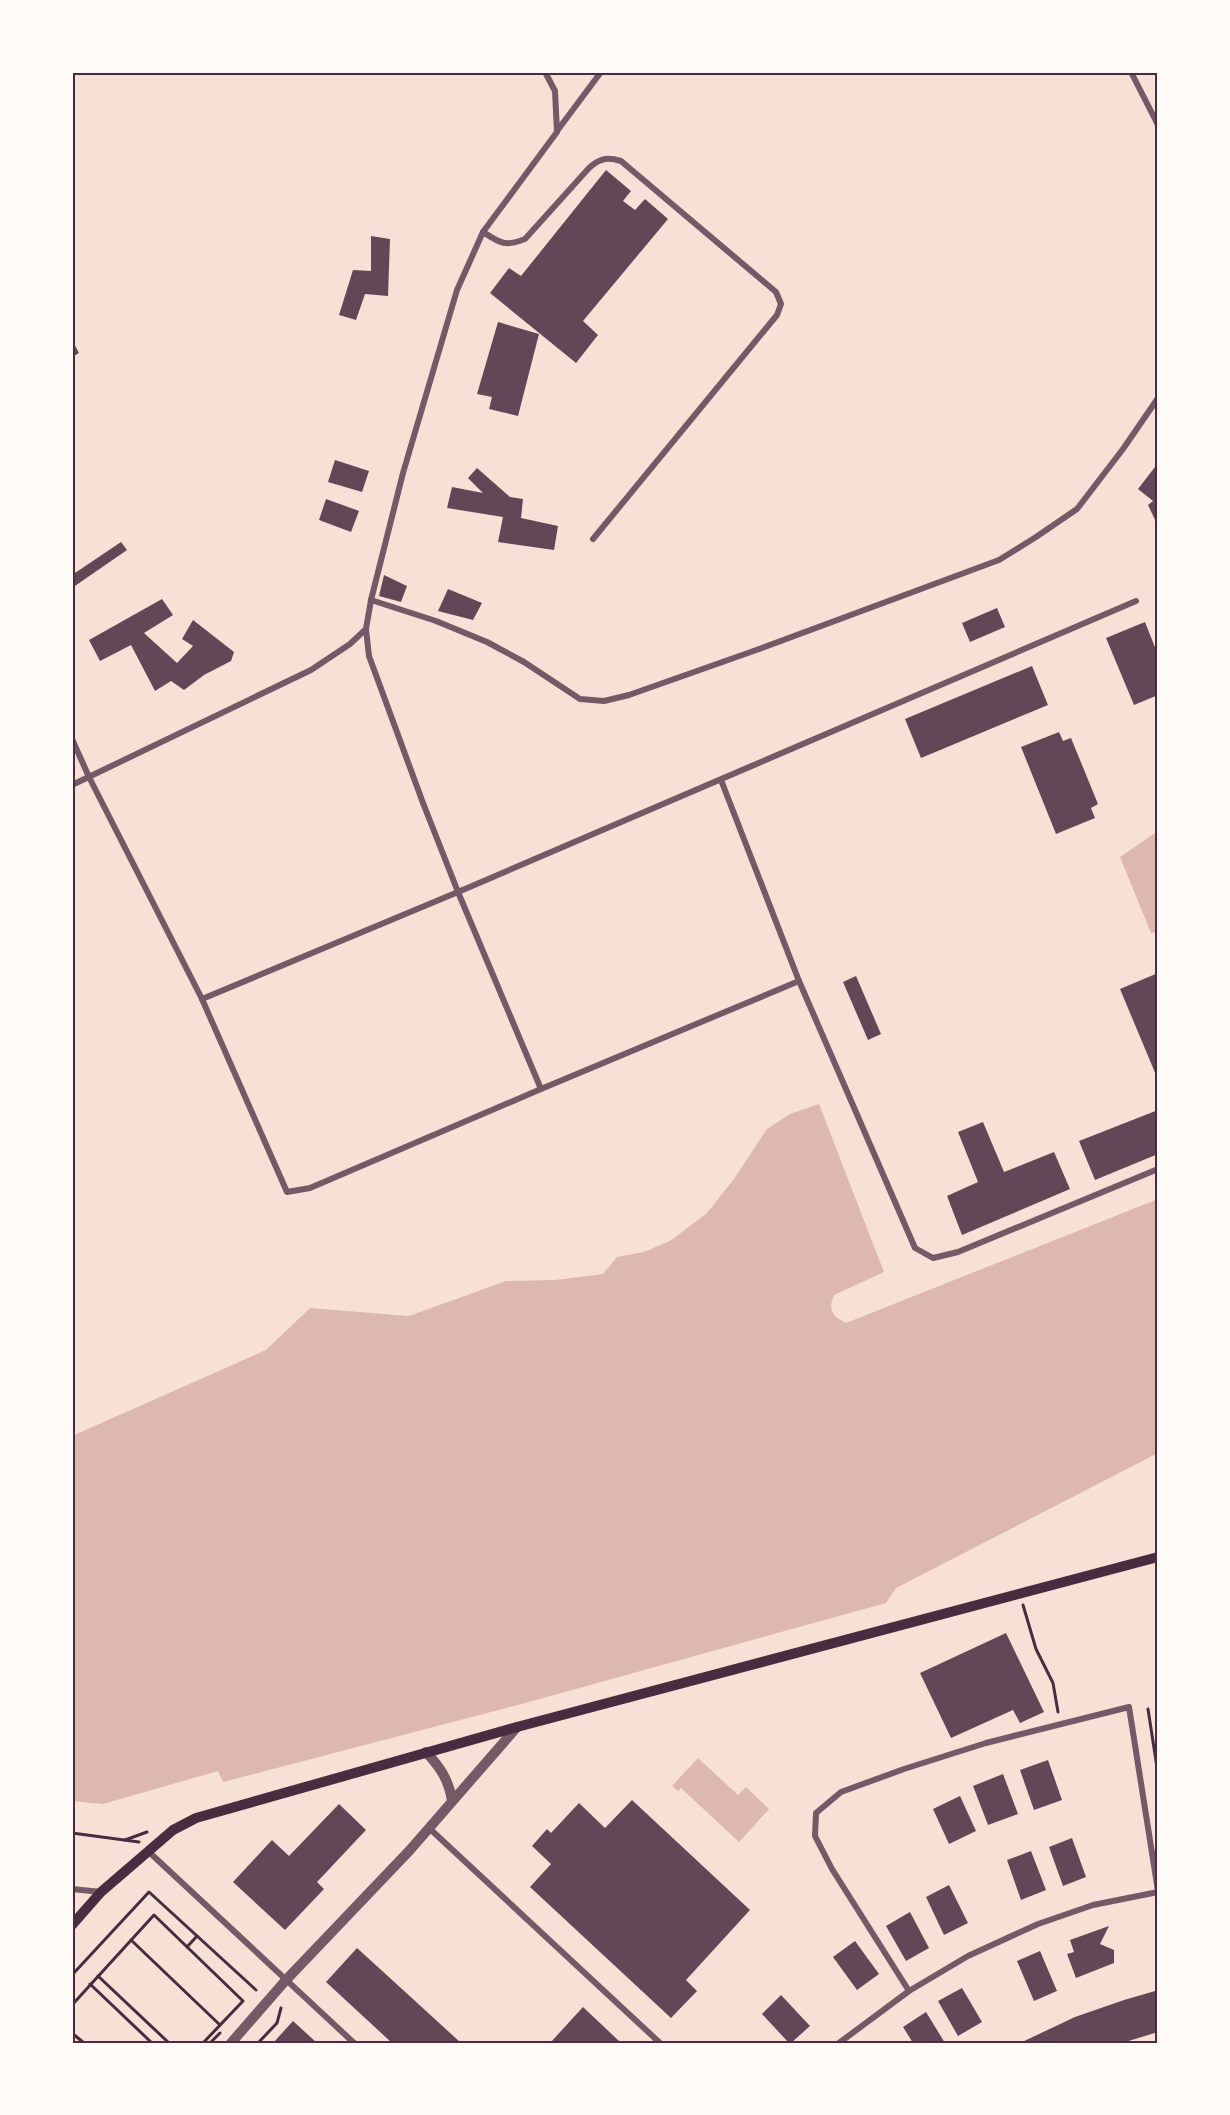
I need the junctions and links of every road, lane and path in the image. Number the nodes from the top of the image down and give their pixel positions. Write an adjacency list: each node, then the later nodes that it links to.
1 (545, 72): 5 (street)
2 (601, 72): 5 (street)
3 (1131, 72): 4 (street)
4 (1158, 126)
5 (556, 132): 6 (street)
6 (483, 232): 8 (street); 9 (street)
7 (1158, 398): 9 (street)
8 (593, 539)
9 (371, 600): 11 (street)
10 (1136, 601): 14 (street)
11 (366, 629): 13 (street); 16 (street)
12 (72, 740): 13 (street)
13 (89, 777): 15 (street); 18 (street)
14 (721, 780): 16 (street); 17 (street)
15 (72, 784)
16 (458, 892): 18 (street); 19 (street)
17 (799, 981): 19 (street); 20 (street)
18 (202, 999): 19 (street)
19 (541, 1089)
20 (1158, 1169)
21 (1158, 1557): 22 (main road)
22 (1019, 1593): 24 (path); 25 (main road)
23 (1148, 1709): 27 (path)
24 (1060, 1723): 33 (street); 44 (street)
25 (517, 1727): 26 (main road); 28 (street)
26 (426, 1752): 28 (street); 31 (main road)
27 (1158, 1774)
28 (452, 1801): 29 (street)
29 (429, 1828): 41 (street); 48 (street)
30 (72, 1833): 31 (path)
31 (152, 1848): 34 (main road); 41 (street)
32 (72, 1889): 34 (street)
33 (1158, 1891): 44 (street)
34 (101, 1892): 35 (main road)
35 (72, 1925)
36 (197, 1936): 38 (path); 39 (path); 43 (path)
37 (131, 1940): 38 (path); 40 (path); 46 (path)
38 (187, 1947): 46 (path)
39 (72, 1975)
40 (98, 1976): 42 (path); 51 (path)
41 (286, 1980): 53 (street); 54 (street)
42 (90, 1984): 45 (path); 50 (path)
43 (256, 1990)
44 (909, 1991): 56 (street)
45 (72, 2005)
46 (220, 2025): 52 (path)
47 (72, 2033): 49 (path)
48 (652, 2040): 55 (street)
49 (84, 2043)
50 (152, 2043)
51 (169, 2043)
52 (203, 2043)
53 (231, 2043)
54 (354, 2043)
55 (660, 2043)
56 (839, 2043)

